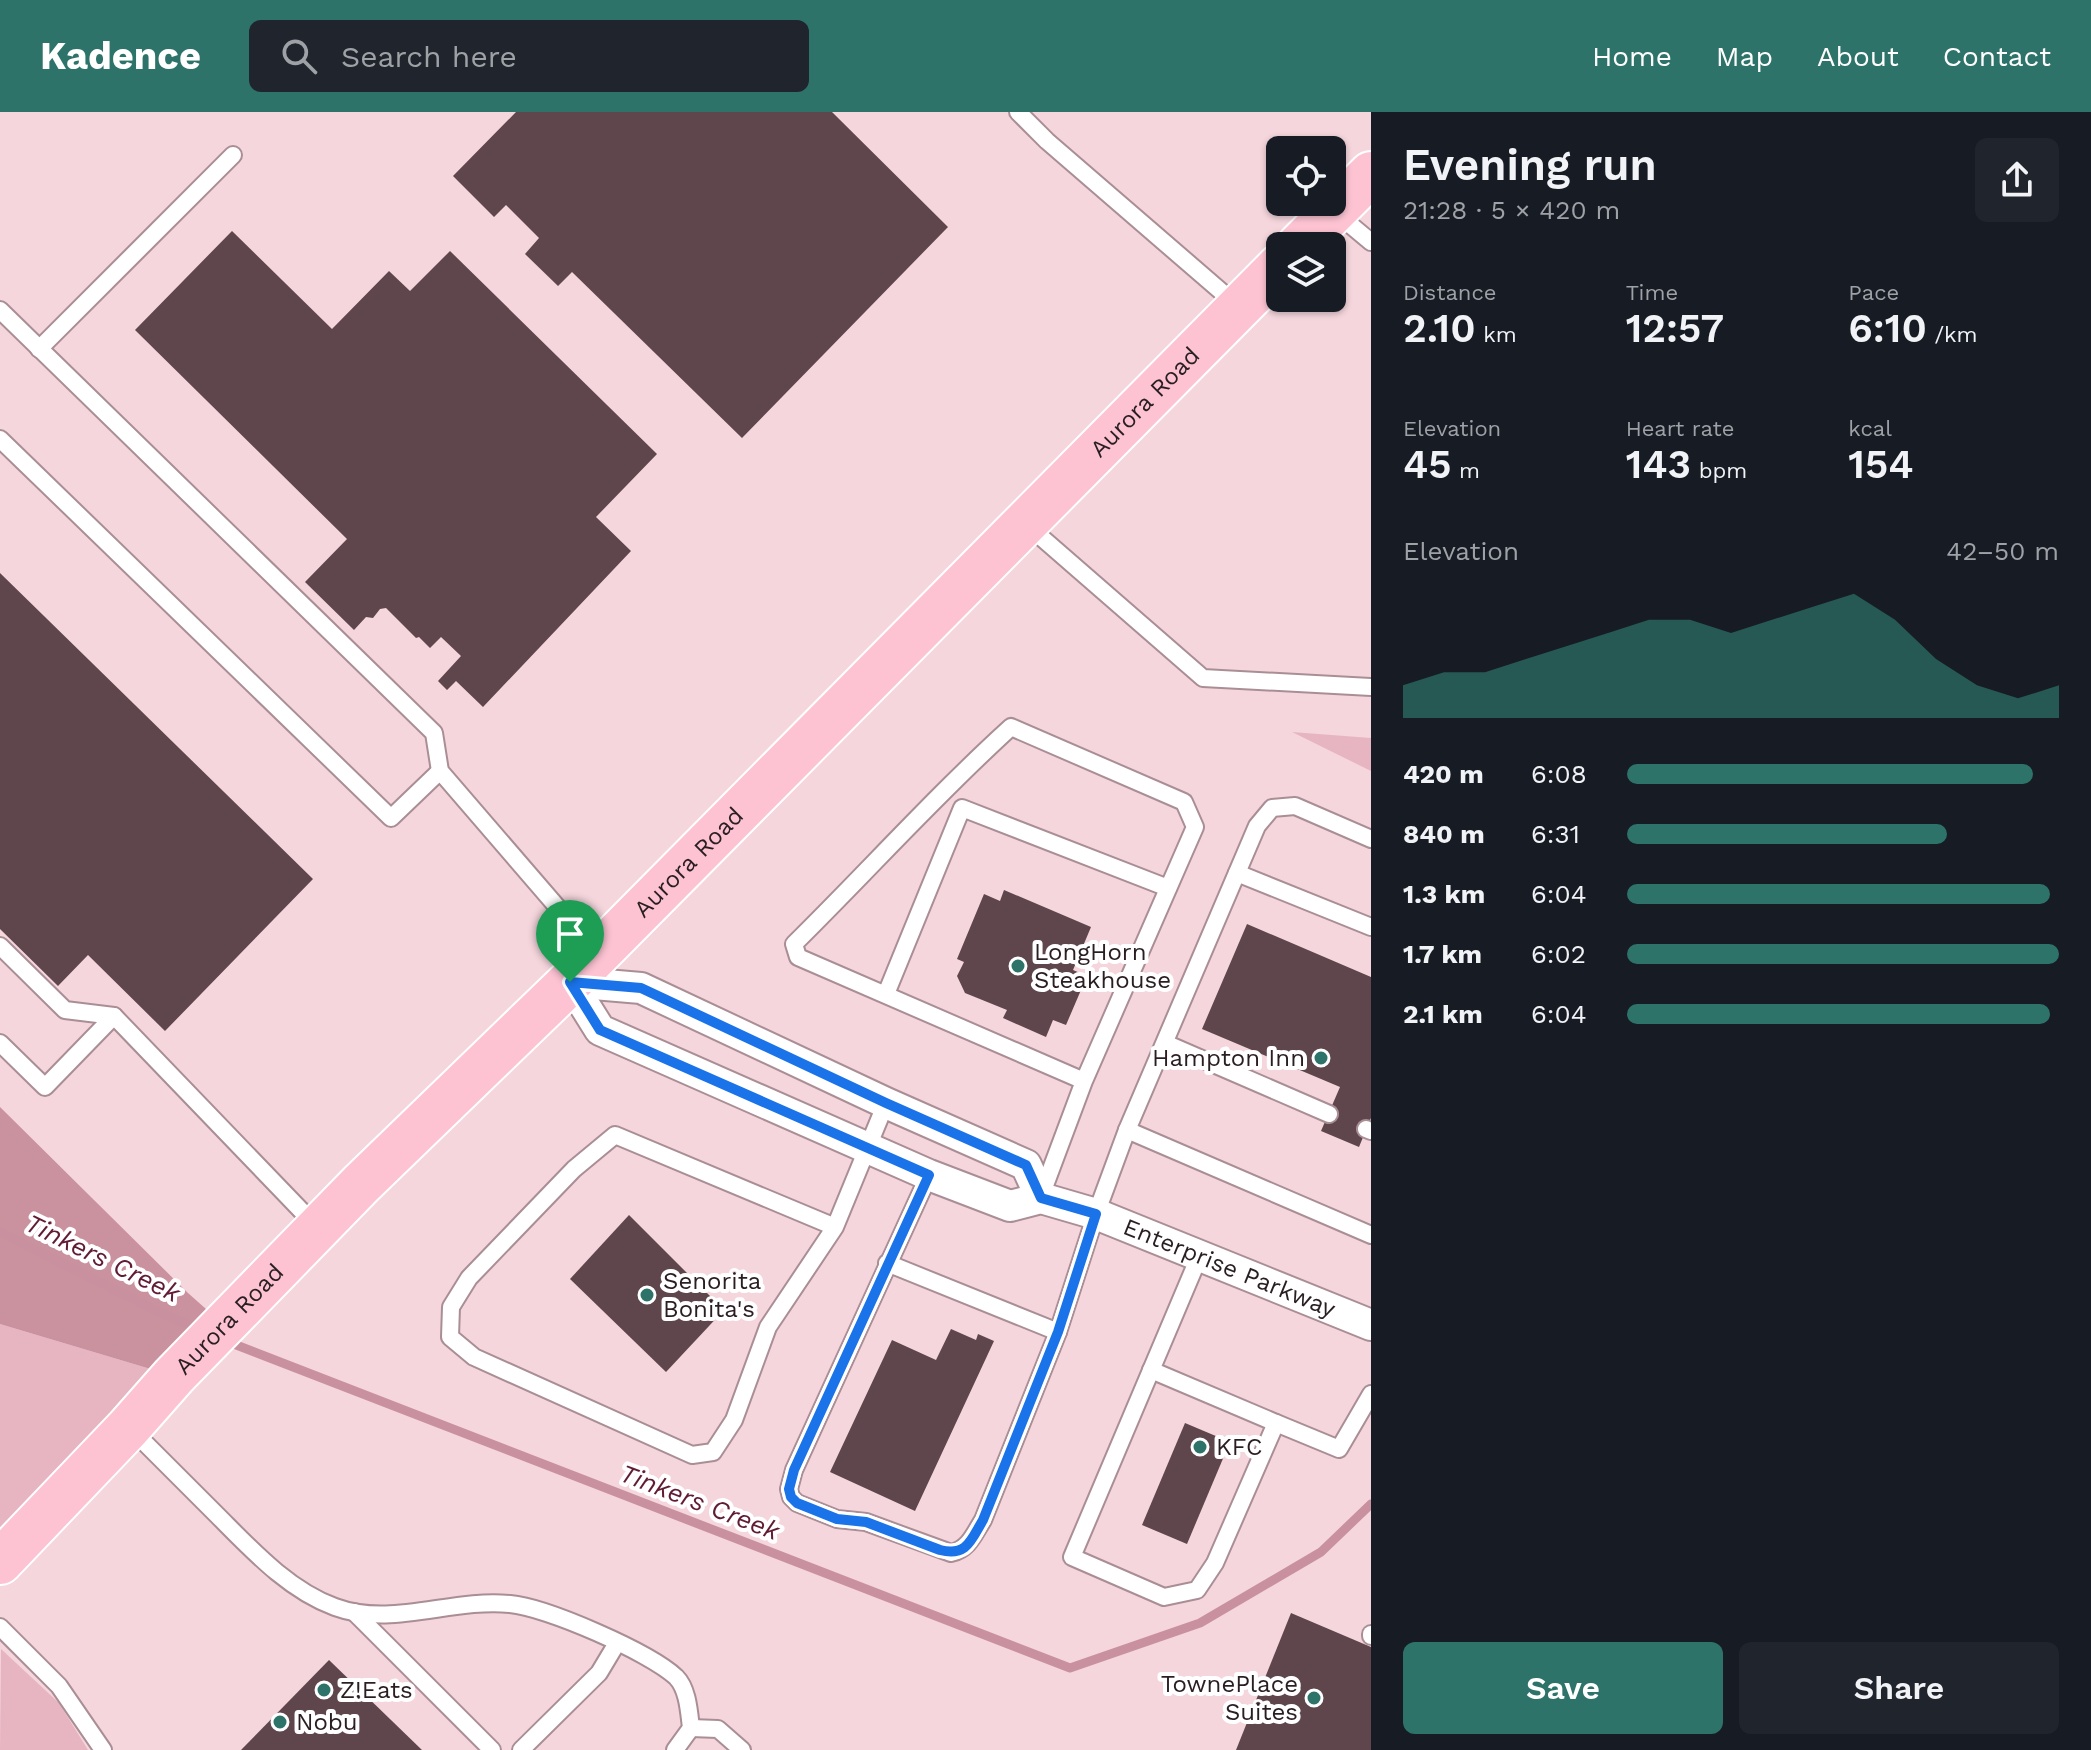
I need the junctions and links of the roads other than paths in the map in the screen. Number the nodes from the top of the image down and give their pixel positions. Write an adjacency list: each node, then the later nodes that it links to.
1 (1018, 112): 10 (lane)
2 (233, 155): 12 (lane)
3 (1371, 174): 4 (main road)
4 (1346, 199)
5 (1329, 216): 7 (main road)
6 (1340, 216): 8 (lane)
7 (1313, 232)
8 (1371, 242)
9 (1266, 280): 10 (main road, Aurora Road)
10 (1240, 307): 14 (main road, Aurora Road)
11 (0, 310): 12 (lane)
12 (39, 349): 16 (lane)
13 (0, 439): 16 (lane)
14 (1025, 523): 15 (lane); 24 (main road, Aurora Road)
15 (1371, 687)
16 (440, 771): 24 (lane)
17 (936, 798): 18 (lane); 21 (lane); 25 (lane)
18 (962, 808): 21 (lane); 25 (lane)
19 (1371, 839): 20 (lane)
20 (1237, 873): 22 (lane); 28 (lane)
21 (1168, 888): 29 (lane)
22 (1371, 927)
23 (0, 946): 26 (lane)
24 (584, 968): 30 (street); 33 (street, Enterprise Parkway); 38 (main road, Aurora Road)
25 (886, 994): 29 (lane)
26 (114, 1016): 27 (lane); 38 (lane)
27 (0, 1043)
28 (1165, 1043): 31 (lane); 32 (lane)
29 (1084, 1081): 35 (lane)
30 (886, 1103): 33 (lane); 35 (street)
31 (1329, 1114)
32 (1127, 1130): 36 (lane); 39 (lane)
33 (868, 1147): 34 (street, Enterprise Parkway); 37 (lane)
34 (929, 1175): 35 (street, Enterprise Parkway); 41 (lane)
35 (1041, 1198): 36 (street, Enterprise Parkway)
36 (1096, 1214): 40 (street, Enterprise Parkway); 43 (lane)
37 (835, 1227): 37 (lane)
38 (319, 1229): 47 (main road, Aurora Road)
39 (1371, 1235)
40 (1199, 1257): 42 (street, Enterprise Parkway); 44 (lane)
41 (887, 1263): 43 (lane); 43 (lane)
42 (1371, 1325)
43 (1058, 1332)
44 (1151, 1370): 46 (lane); 46 (lane)
45 (1371, 1394): 46 (lane)
46 (1276, 1423)
47 (129, 1427): 48 (main road, Aurora Road); 49 (lane)
48 (0, 1562)
49 (354, 1612): 51 (lane); 54 (lane)
50 (0, 1627): 53 (lane)
51 (617, 1643): 52 (lane); 55 (lane)
52 (691, 1728): 56 (lane); 57 (lane)
53 (103, 1750)
54 (492, 1750)
55 (521, 1750)
56 (675, 1750)
57 (742, 1750)

